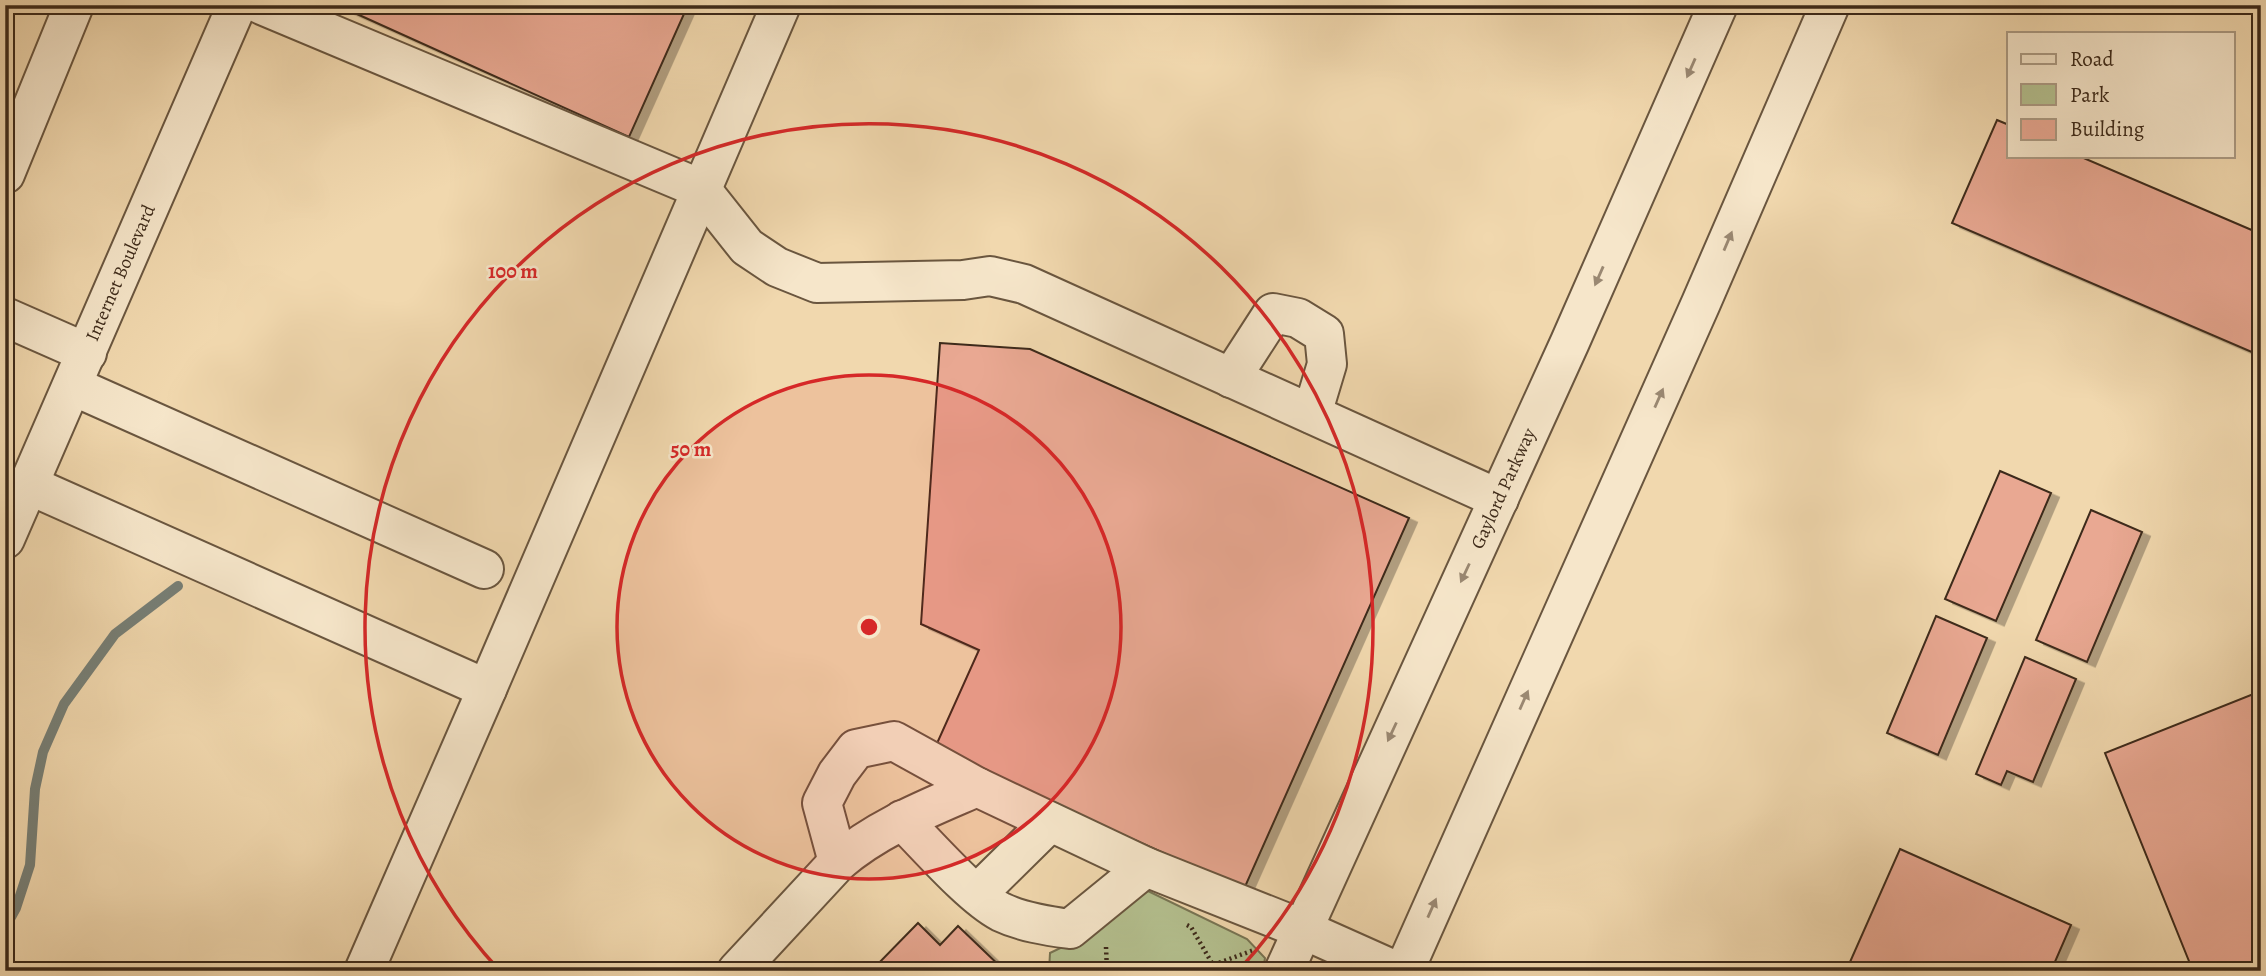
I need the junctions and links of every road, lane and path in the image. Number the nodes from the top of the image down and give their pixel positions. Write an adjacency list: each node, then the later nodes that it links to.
1 (237, 5): 11 (street, Internet Boulevard)
2 (262, 5): 9 (street)
3 (780, 5): 9 (street)
4 (1718, 5): 15 (street, Gaylord Parkway, one-way to 15)
5 (1830, 5): 34 (street, one-way to 5)
6 (64, 8): 7 (street)
7 (16, 115): 8 (street)
8 (5, 174)
9 (701, 189): 12 (street); 18 (street)
10 (5, 317): 11 (street)
11 (80, 369): 14 (street, Internet Boulevard); 17 (street)
12 (1231, 378): 13 (street); 13 (street)
13 (1312, 414): 15 (street)
14 (29, 485): 16 (street, Internet Boulevard); 18 (street)
15 (1499, 499): 26 (street, Gaylord Parkway, one-way to 26)
16 (5, 539)
17 (484, 569)
18 (487, 689): 30 (street)
19 (977, 787): 20 (street); 21 (street); 22 (street)
20 (902, 820): 22 (street); 24 (street)
21 (1050, 821): 23 (street); 24 (street)
22 (838, 862): 31 (street)
23 (1146, 867): 24 (street); 26 (street)
24 (977, 894)
25 (1180, 921): 29 (path)
26 (1302, 929): 28 (street, Gaylord Parkway); 33 (street)
27 (1107, 939): 32 (path)
28 (1271, 960): 29 (path)
29 (1212, 968)
30 (364, 971)
31 (737, 971)
32 (1107, 971)
33 (1396, 971)
34 (1404, 971)

